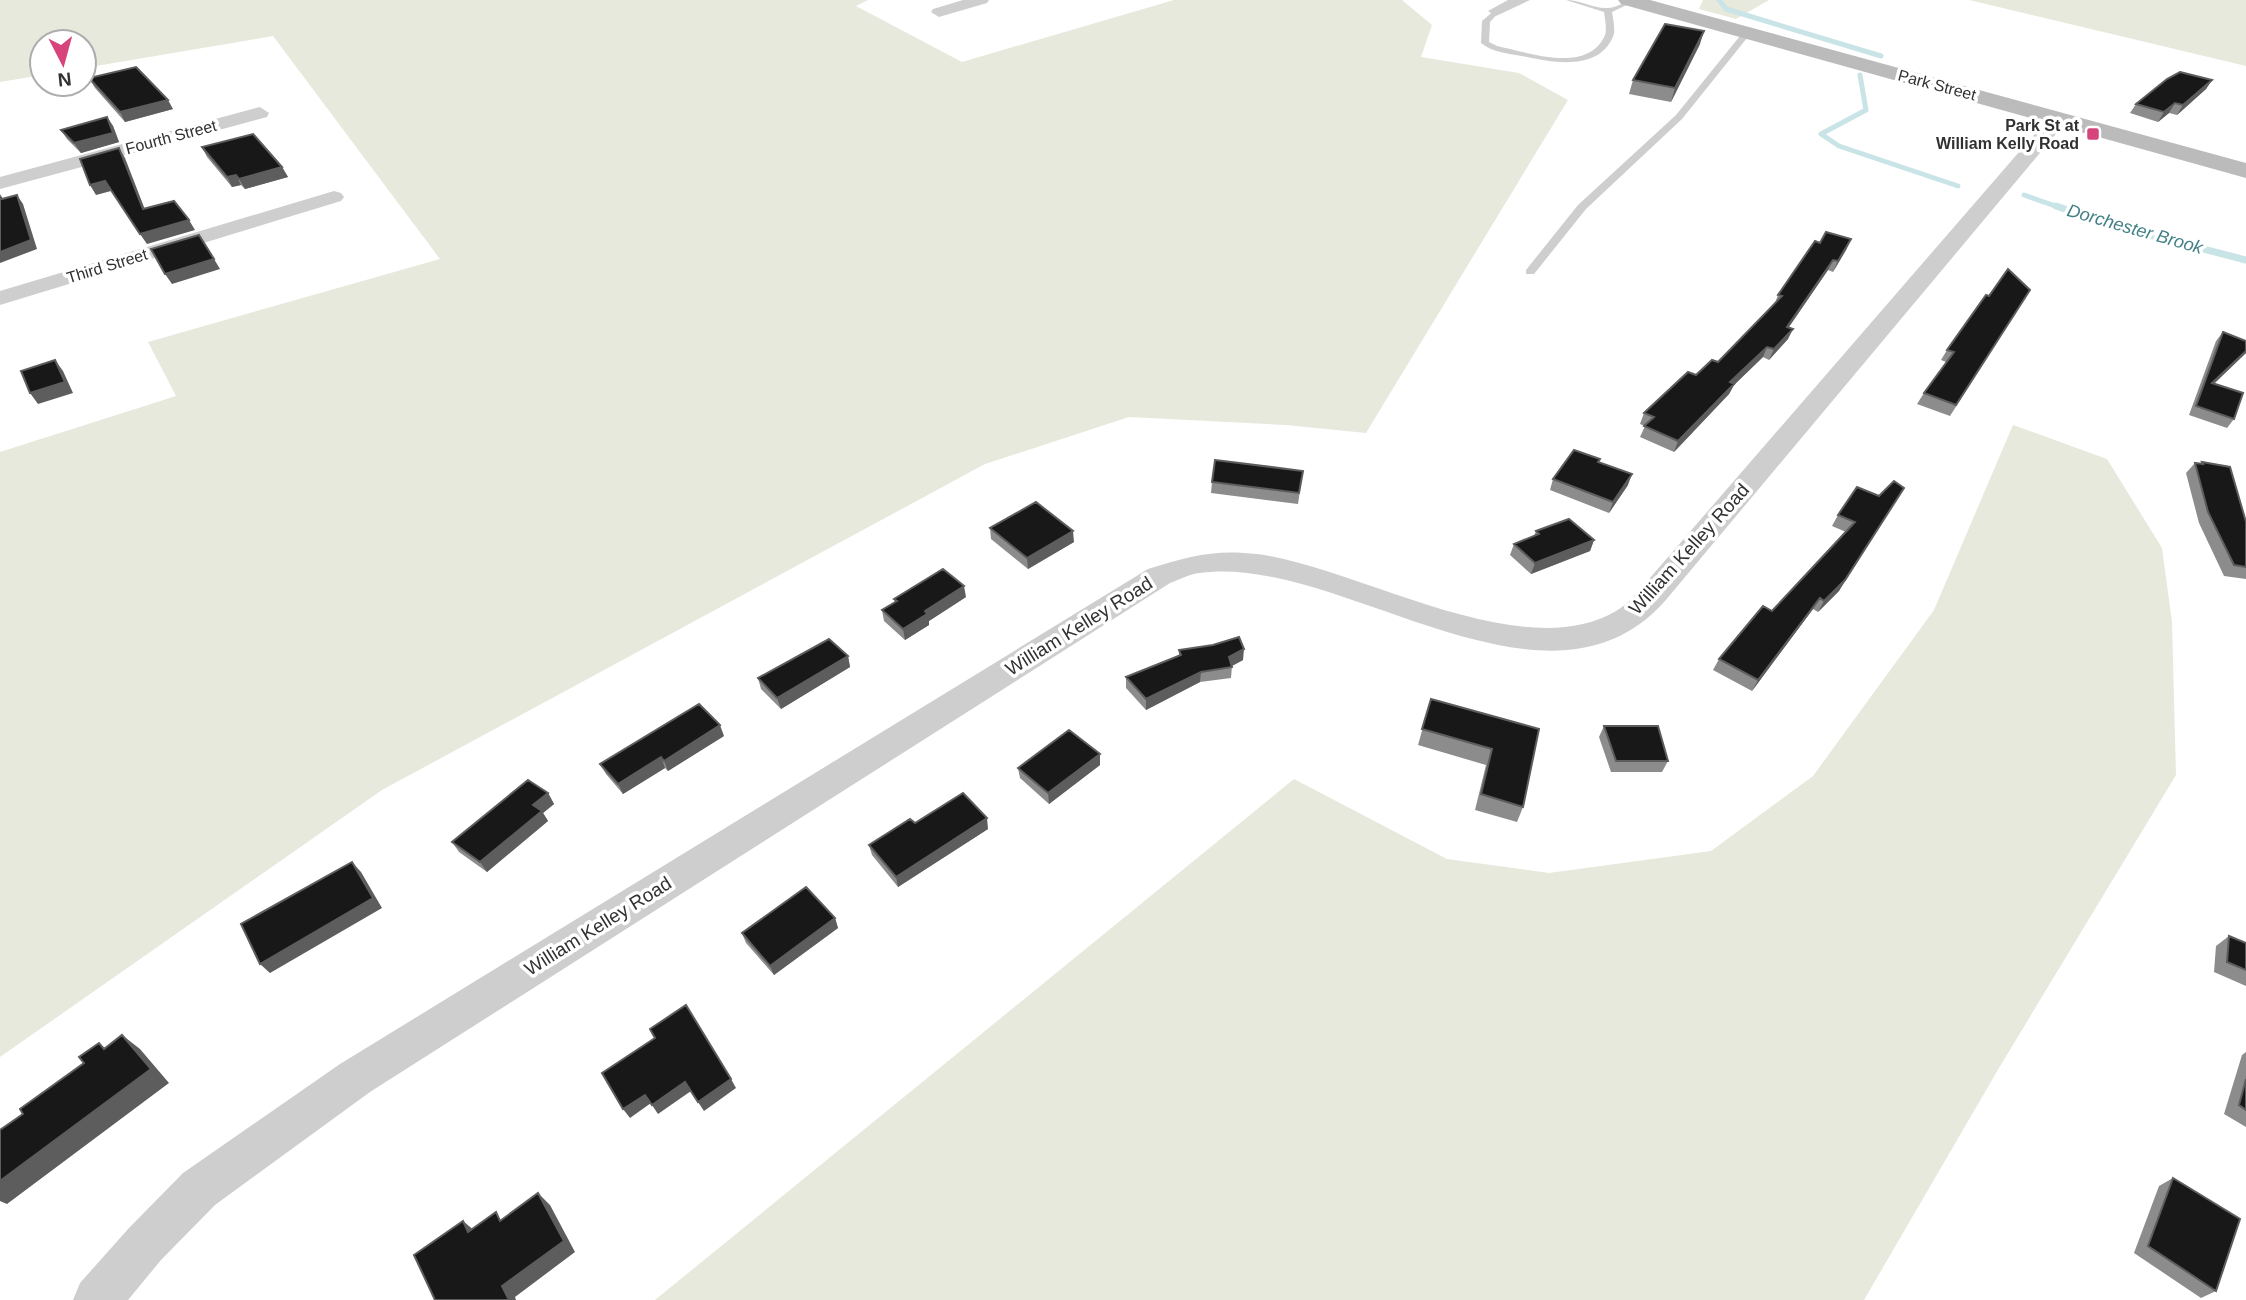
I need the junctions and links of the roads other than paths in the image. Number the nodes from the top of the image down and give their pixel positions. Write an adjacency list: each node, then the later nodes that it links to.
1 (981, 0): 7 (street)
2 (1522, 0): 5 (street)
3 (1570, 0): 6 (lane)
4 (1630, 0): 6 (lane); 8 (main road, Park Street)
5 (1496, 11): 6 (lane)
6 (1608, 11)
7 (939, 12)
8 (1747, 33): 10 (main road, Park Street); 14 (lane)
9 (260, 114): 12 (street, Fourth Street)
10 (2058, 119): 11 (main road, Park Street); 16 (street, William Kelley Road)
11 (2246, 170)
12 (0, 183)
13 (334, 197): 15 (street, Third Street)
14 (1530, 272)
15 (0, 298)
16 (97, 1300)

